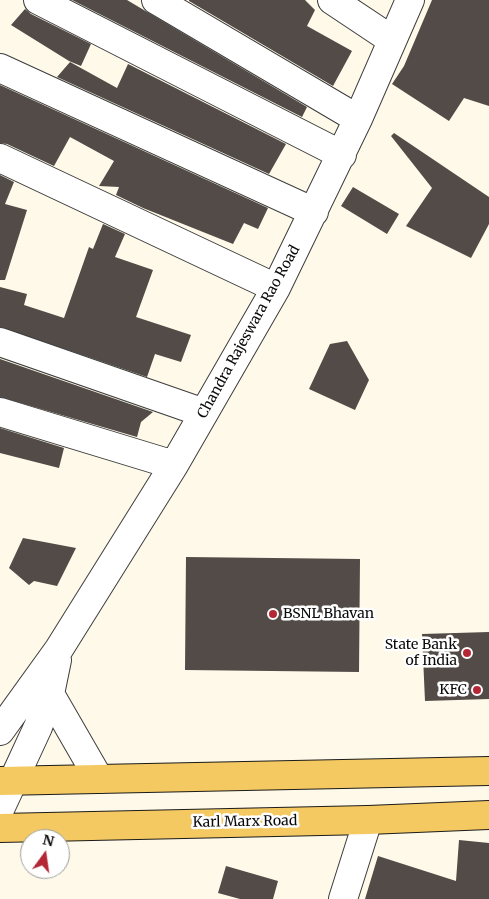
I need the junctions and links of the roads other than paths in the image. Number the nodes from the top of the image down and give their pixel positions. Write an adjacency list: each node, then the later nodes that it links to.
1 (38, 0): 8 (street)
2 (156, 0): 7 (street)
3 (332, 0): 5 (street)
4 (410, 0): 5 (street, Chandra Rajeswara Rao Road)
5 (392, 40): 7 (street, Chandra Rajeswara Rao Road)
6 (0, 68): 10 (street)
7 (358, 119): 8 (street, Chandra Rajeswara Rao Road)
8 (342, 155): 10 (street, Chandra Rajeswara Rao Road)
9 (0, 158): 11 (street)
10 (314, 212): 11 (street, Chandra Rajeswara Rao Road)
11 (276, 288): 14 (street, Chandra Rajeswara Rao Road)
12 (0, 342): 14 (street)
13 (0, 412): 15 (street)
14 (204, 413): 15 (street, Chandra Rajeswara Rao Road)
15 (174, 465): 16 (street, Chandra Rajeswara Rao Road)
16 (59, 649): 17 (street); 18 (street, Chandra Rajeswara Rao Road)
17 (50, 694): 20 (street); 21 (street)
18 (0, 731)
19 (489, 771): 20 (main road)
20 (99, 779): 21 (main road)
21 (7, 781): 22 (street)
22 (0, 809)
23 (489, 815): 24 (main road, Karl Marx Road)
24 (368, 820): 25 (main road, Karl Marx Road); 26 (street)
25 (0, 828)
26 (343, 899)

